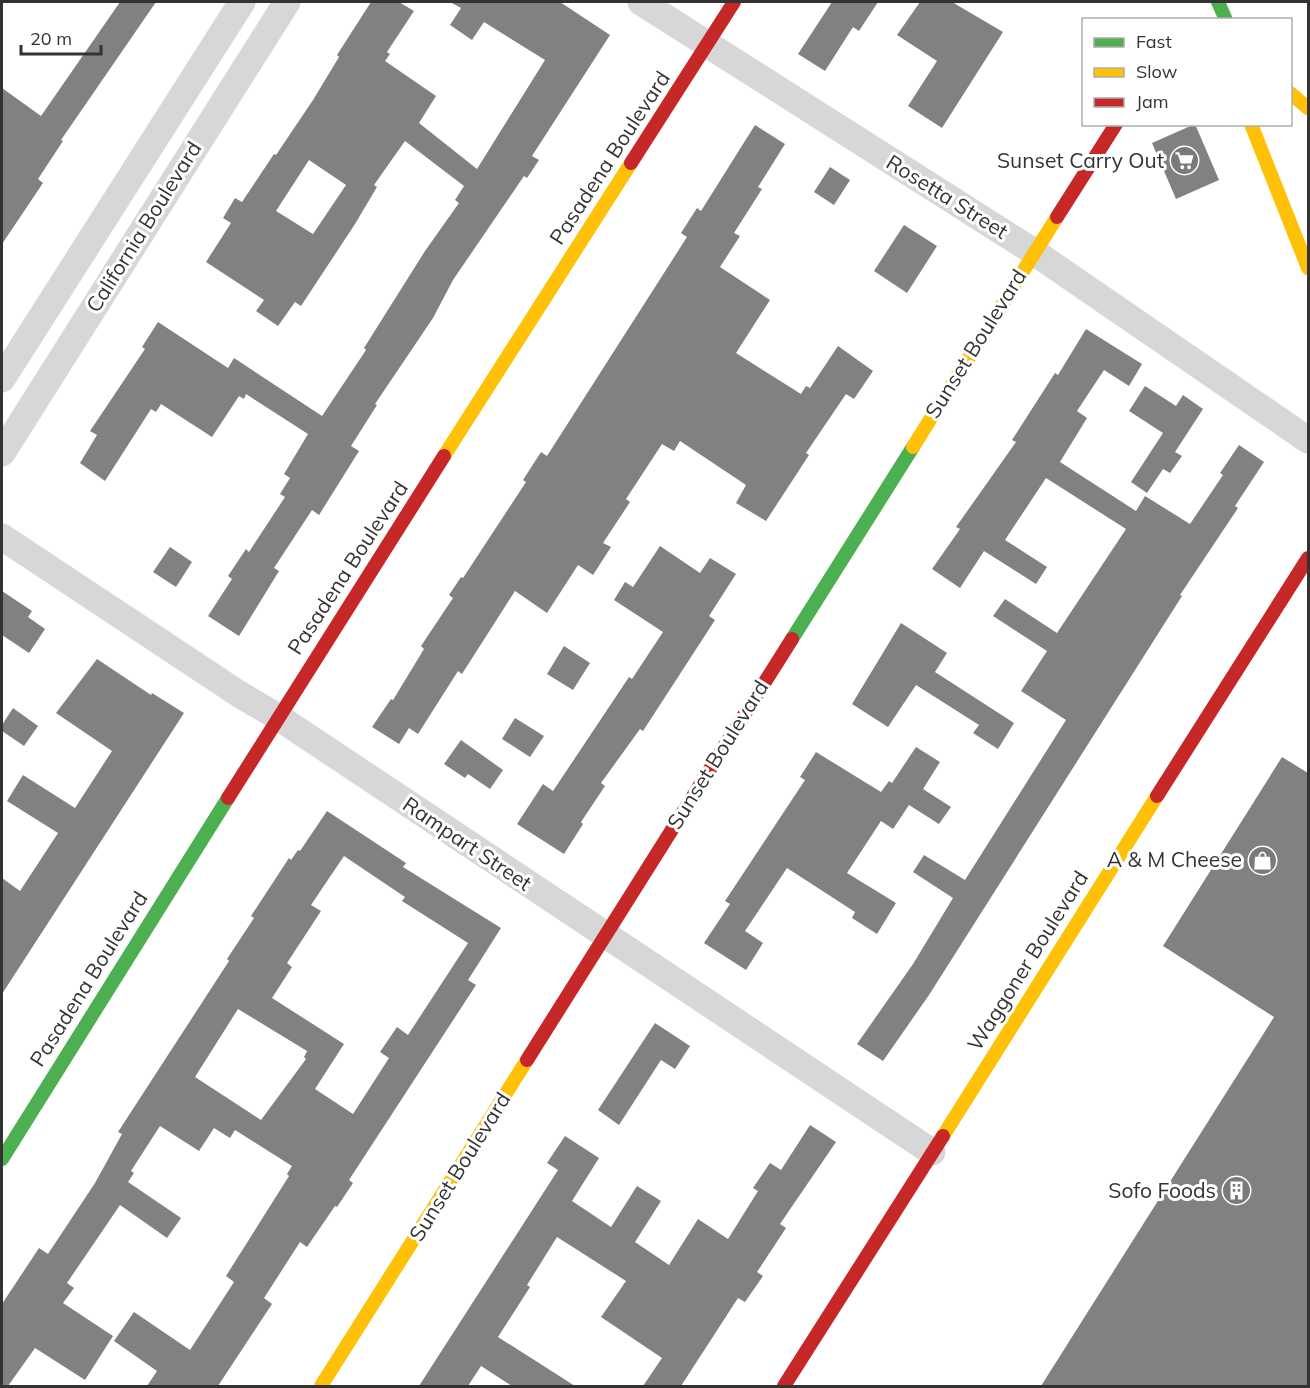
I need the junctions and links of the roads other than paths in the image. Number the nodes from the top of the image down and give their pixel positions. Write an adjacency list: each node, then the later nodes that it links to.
1 (242, 2): 10 (street, California Boulevard)
2 (287, 2): 11 (street, California Boulevard)
3 (641, 2): 5 (street, Rosetta Street)
4 (734, 2): 5 (street, Pasadena Boulevard)
5 (707, 45): 12 (street, Rosetta Street); 19 (street, Pasadena Boulevard)
6 (1292, 95): 7 (street)
7 (1308, 108)
8 (1115, 126): 12 (street, Sunset Boulevard)
9 (1252, 126): 13 (street)
10 (147, 152): 11 (street); 14 (street, California Boulevard)
11 (178, 172): 16 (street, California Boulevard)
12 (1034, 252): 15 (street, Rosetta Street); 20 (street, Sunset Boulevard)
13 (1308, 268)
14 (2, 379)
15 (1308, 440)
16 (2, 453)
17 (2, 537): 19 (street, Rampart Street)
18 (1308, 558): 21 (street, Waggoner Boulevard)
19 (278, 717): 20 (street, Rampart Street); 22 (street, Pasadena Boulevard)
20 (605, 936): 21 (street, Rampart Street); 23 (street, Sunset Boulevard)
21 (932, 1152): 24 (street, Waggoner Boulevard)
22 (2, 1159)
23 (321, 1386)
24 (784, 1386)

